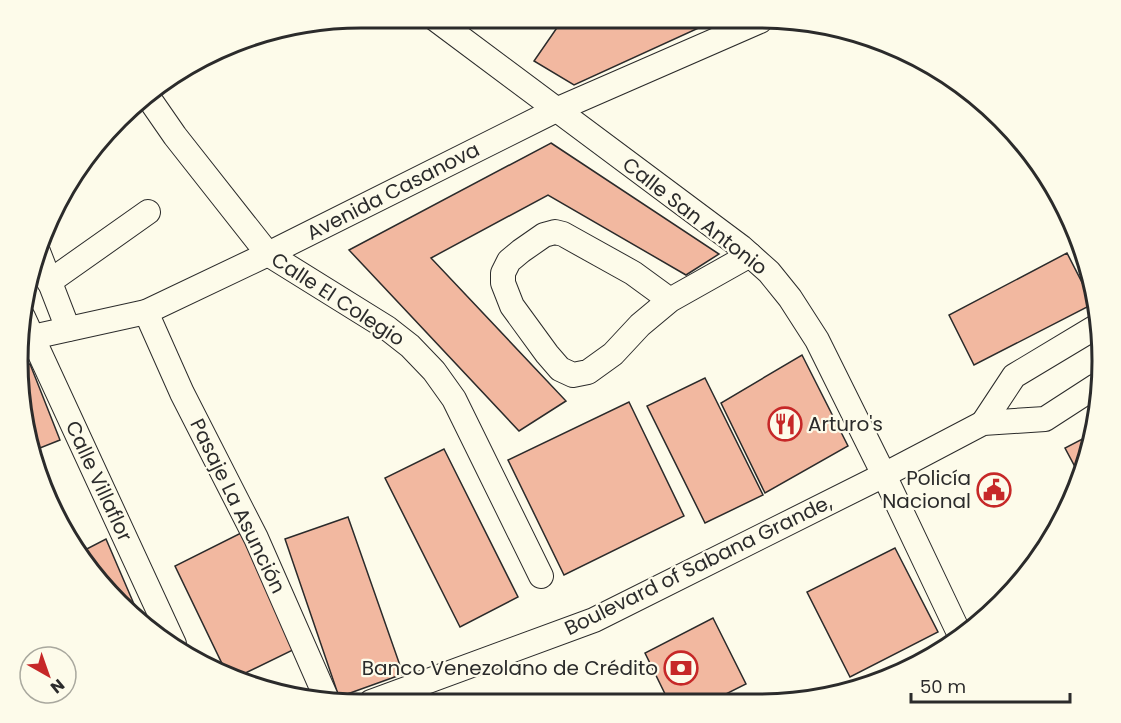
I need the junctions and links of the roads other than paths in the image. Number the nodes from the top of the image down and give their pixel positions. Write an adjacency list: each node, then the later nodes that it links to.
1 (447, 28): 4 (street, Calle San Antonio)
2 (744, 28): 4 (street, Avenida Casanova)
3 (152, 103): 6 (street, Calle El Colegio)
4 (556, 110): 6 (street, Avenida Casanova); 7 (street, Calle San Antonio)
5 (148, 212): 9 (street)
6 (268, 254): 11 (street, Avenida Casanova); 19 (street, Calle El Colegio)
7 (750, 255): 10 (street); 18 (street, Calle San Antonio)
8 (43, 265): 9 (street)
9 (49, 282): 12 (street)
10 (670, 300): 10 (street)
11 (146, 312): 12 (street, Avenida Casanova); 22 (street, Pasaje La Asunción)
12 (68, 329): 14 (street, Avenida Casanova)
13 (1091, 330): 17 (street, Boulevard of Sabana Grande,)
14 (30, 331)
15 (29, 339): 21 (street, Calle Villaflor)
16 (1091, 389): 17 (street, Boulevard of Sabana Grande,)
17 (983, 423): 18 (street, Boulevard of Sabana Grande,)
18 (884, 475): 20 (street, Calle San Antonio); 23 (street, Boulevard of Sabana Grande,)
19 (541, 576)
20 (957, 629)
21 (169, 633)
22 (324, 693)
23 (393, 694)

